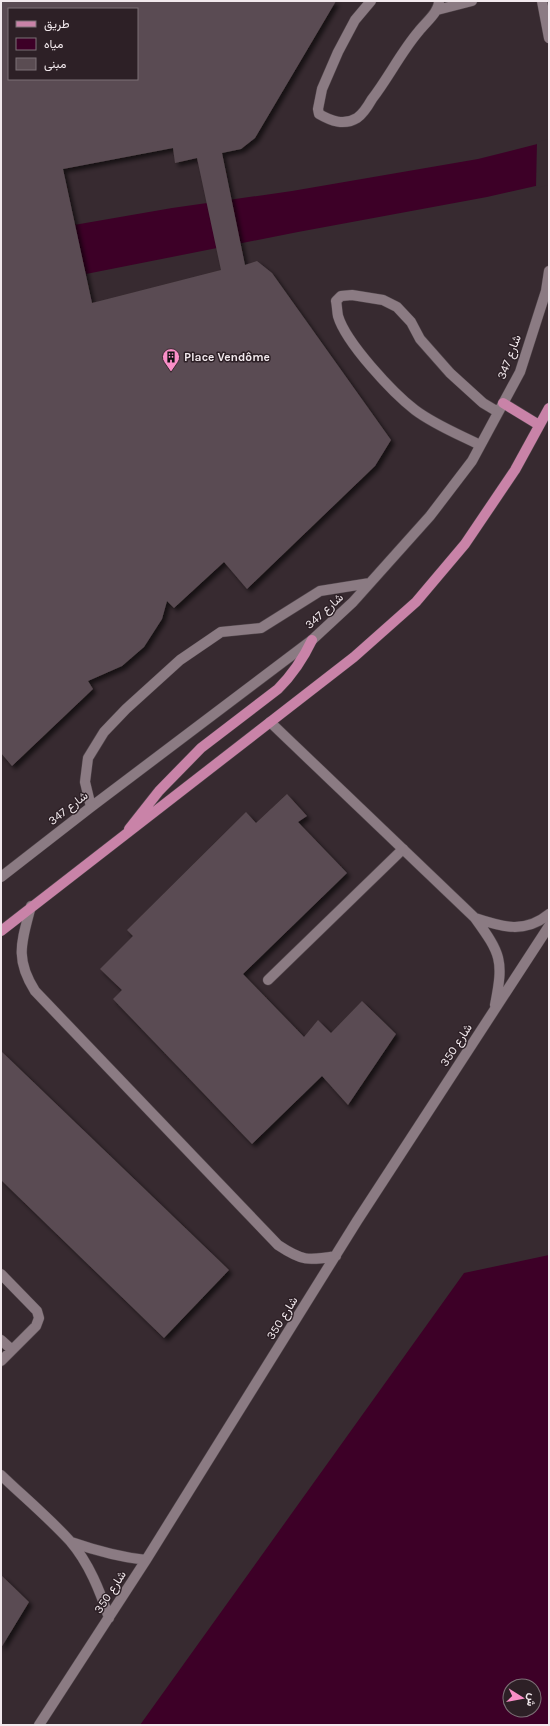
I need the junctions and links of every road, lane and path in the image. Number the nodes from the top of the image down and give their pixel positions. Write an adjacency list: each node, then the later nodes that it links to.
1 (371, 1): 4 (street)
2 (472, 1): 4 (street)
3 (542, 1): 5 (street)
4 (438, 5)
5 (549, 38)
6 (549, 271): 7 (street, شارع 347)
7 (501, 407): 9 (main road); 10 (street, شارع 347); 10 (street)
8 (549, 408): 9 (main road)
9 (539, 425): 13 (main road)
10 (480, 445): 11 (street, شارع 347)
11 (370, 583): 12 (street, شارع 347); 14 (street)
12 (312, 640): 14 (street, شارع 347); 15 (main road)
13 (270, 722): 15 (main road); 16 (street)
14 (91, 807): 17 (street, شارع 347)
15 (122, 838): 18 (main road)
16 (403, 849): 20 (street); 23 (street)
17 (1, 877)
18 (31, 906): 22 (main road); 25 (street)
19 (549, 914): 20 (street)
20 (475, 918): 24 (street)
21 (549, 926): 24 (street, شارع 350)
22 (1, 931)
23 (268, 980)
24 (494, 1010): 25 (street, شارع 350)
25 (336, 1256): 32 (street, شارع 350)
26 (1, 1274): 28 (street)
27 (1, 1340): 28 (street)
28 (12, 1350): 29 (street)
29 (1, 1361)
30 (1, 1475): 31 (street)
31 (70, 1542): 32 (street); 33 (street)
32 (146, 1560): 33 (street, شارع 350)
33 (109, 1618): 34 (street, شارع 350)
34 (39, 1725)

